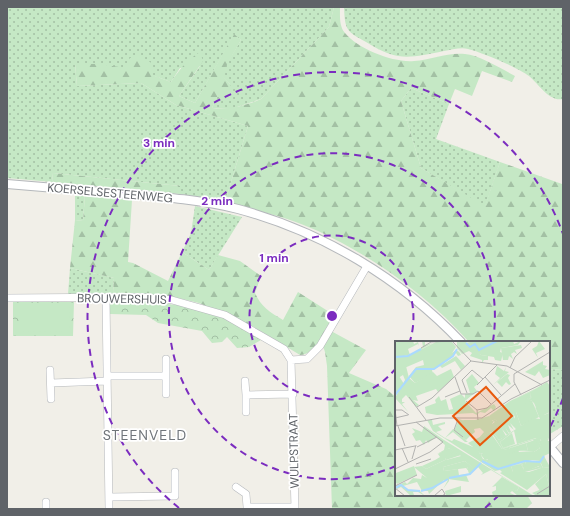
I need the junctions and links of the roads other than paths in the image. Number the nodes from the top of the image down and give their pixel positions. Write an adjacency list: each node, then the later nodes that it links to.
1 (7, 184): 2 (street, KOERSELSESTEENWEG)
2 (367, 266): 5 (street, KOERSELSESTEENWEG); 7 (street)
3 (7, 298): 4 (street, BROUWERSHUIS)
4 (106, 298): 7 (street, BROUWERSHUIS); 10 (street)
5 (460, 341)
6 (166, 359): 9 (street)
7 (292, 360): 14 (street, WULPSTRAAT)
8 (50, 370): 12 (street)
9 (165, 376): 10 (street); 13 (street)
10 (107, 379): 12 (street); 23 (street)
11 (245, 382): 15 (street)
12 (51, 383): 16 (street)
13 (166, 394)
14 (293, 394): 15 (street); 25 (street, WULPSTRAAT)
15 (246, 395): 17 (street)
16 (51, 399)
17 (246, 412)
18 (563, 436): 19 (street)
19 (550, 450): 20 (street)
20 (563, 463)
21 (175, 472): 23 (street)
22 (236, 487): 24 (street, WULPSTRAAT)
23 (109, 497): 26 (street)
24 (247, 508): 25 (street, WULPSTRAAT)
25 (295, 508)
26 (109, 509)

